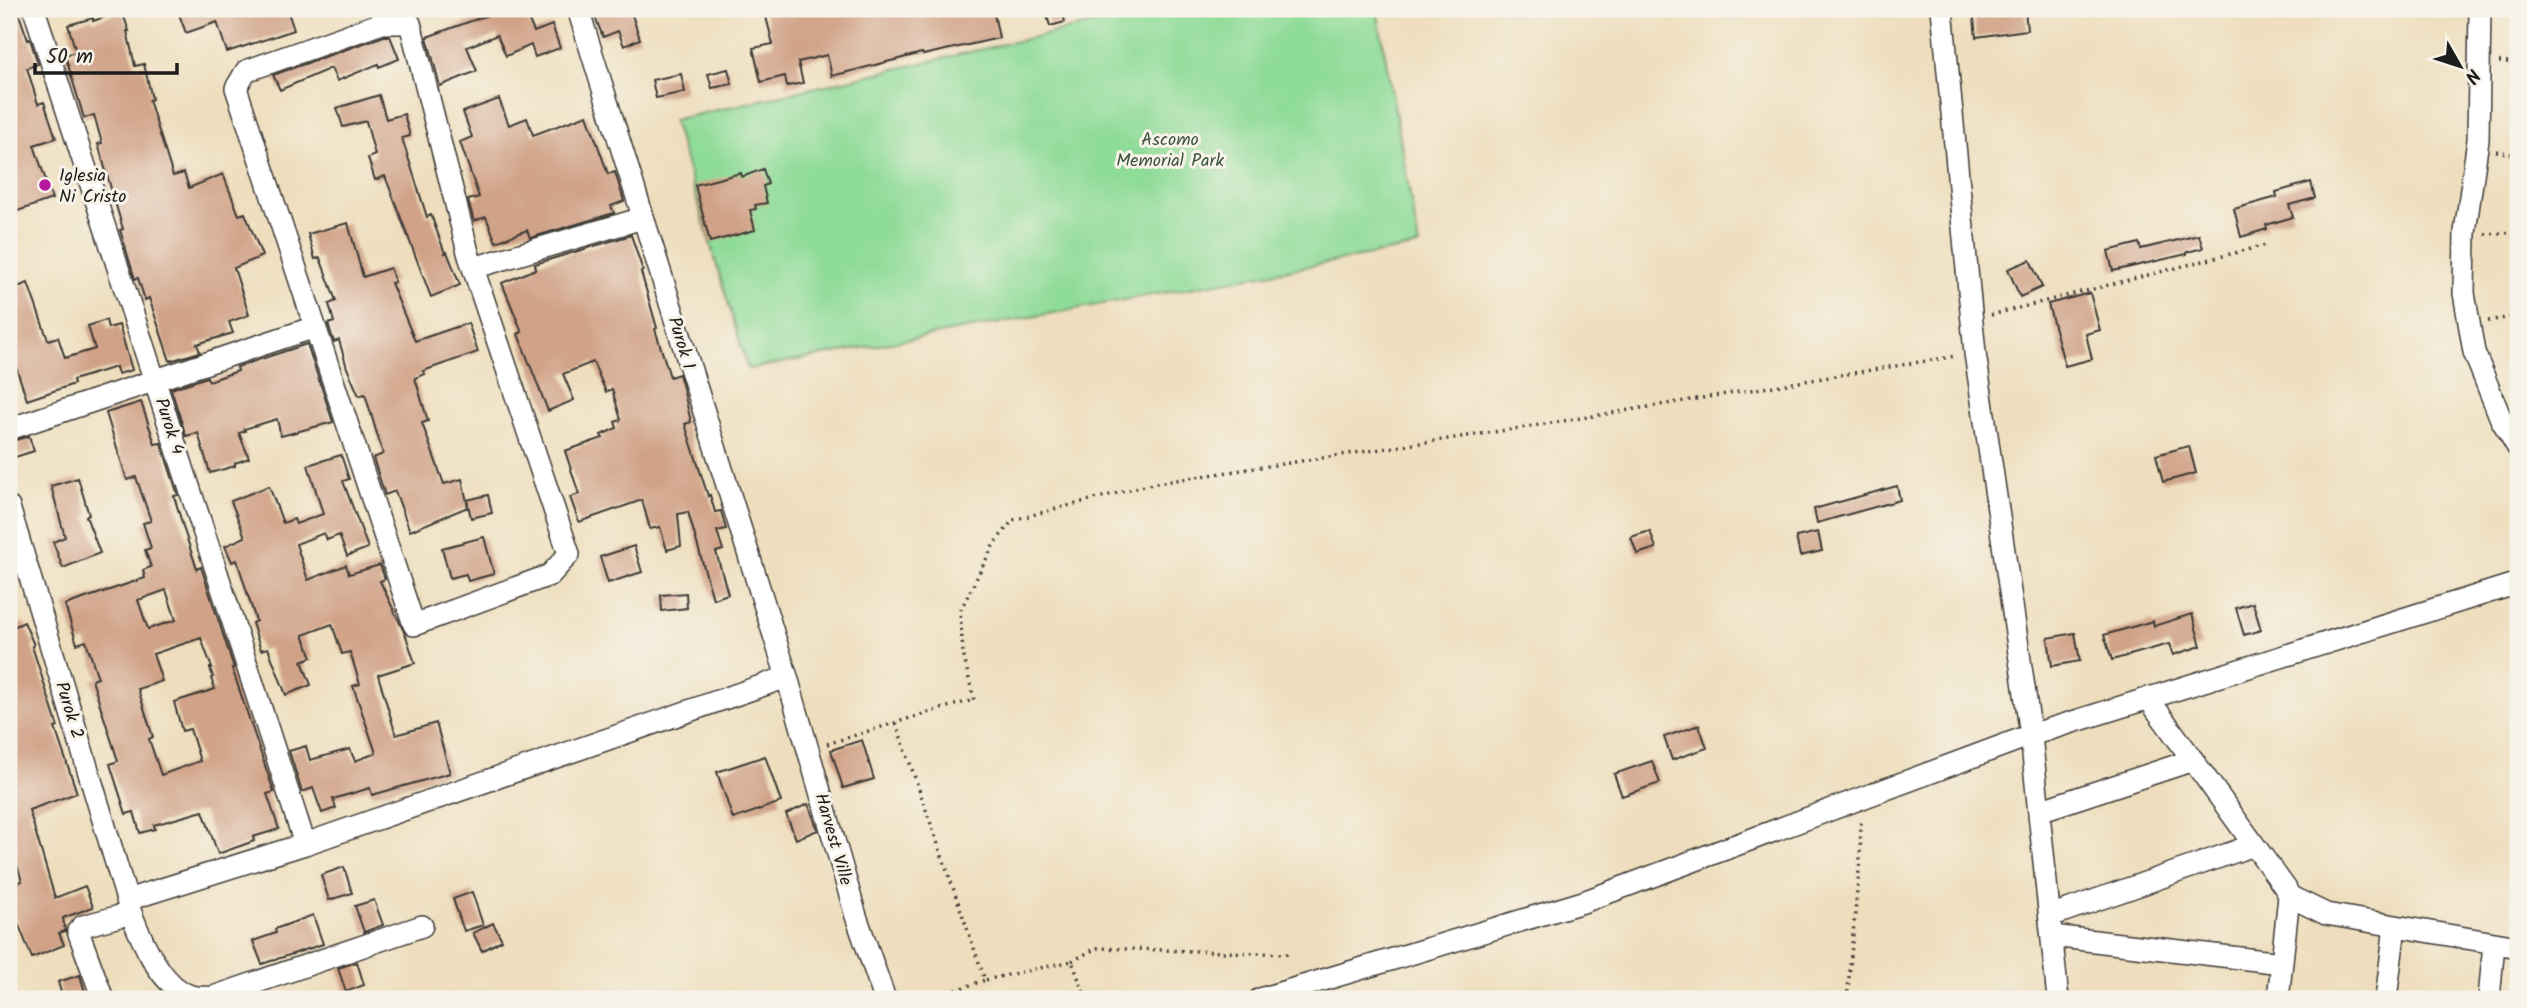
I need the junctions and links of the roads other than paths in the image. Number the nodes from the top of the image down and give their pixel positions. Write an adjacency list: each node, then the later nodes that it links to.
1 (34, 9): 8 (street, Purok 4)
2 (578, 9): 5 (street, Purok 1)
3 (1942, 9): 15 (street)
4 (2480, 9): 10 (street)
5 (643, 218): 6 (street); 13 (street, Purok 1)
6 (473, 268): 7 (street); 7 (street)
7 (315, 327): 8 (street)
8 (156, 382): 9 (street); 18 (street, Purok 4)
9 (9, 429)
10 (2518, 449)
11 (9, 507): 21 (street, Purok 2)
12 (2518, 583): 14 (street)
13 (787, 677): 18 (street); 29 (street, Harvest Ville)
14 (2148, 698): 15 (street); 16 (street)
15 (2031, 735): 17 (street); 30 (street)
16 (2193, 760): 17 (street); 19 (street)
17 (2039, 811): 23 (street)
18 (305, 844): 21 (street)
19 (2254, 845): 20 (street); 23 (street)
20 (2289, 895): 24 (street); 27 (street)
21 (129, 906): 22 (street, Purok 2); 28 (street)
22 (422, 926)
23 (2051, 926): 27 (street); 31 (street)
24 (2395, 926): 25 (street); 33 (street)
25 (2494, 943): 26 (street); 34 (street)
26 (2518, 947)
27 (2282, 963): 32 (street)
28 (103, 999)
29 (885, 999)
30 (1260, 999)
31 (2058, 999)
32 (2278, 999)
33 (2386, 999)
34 (2489, 999)

